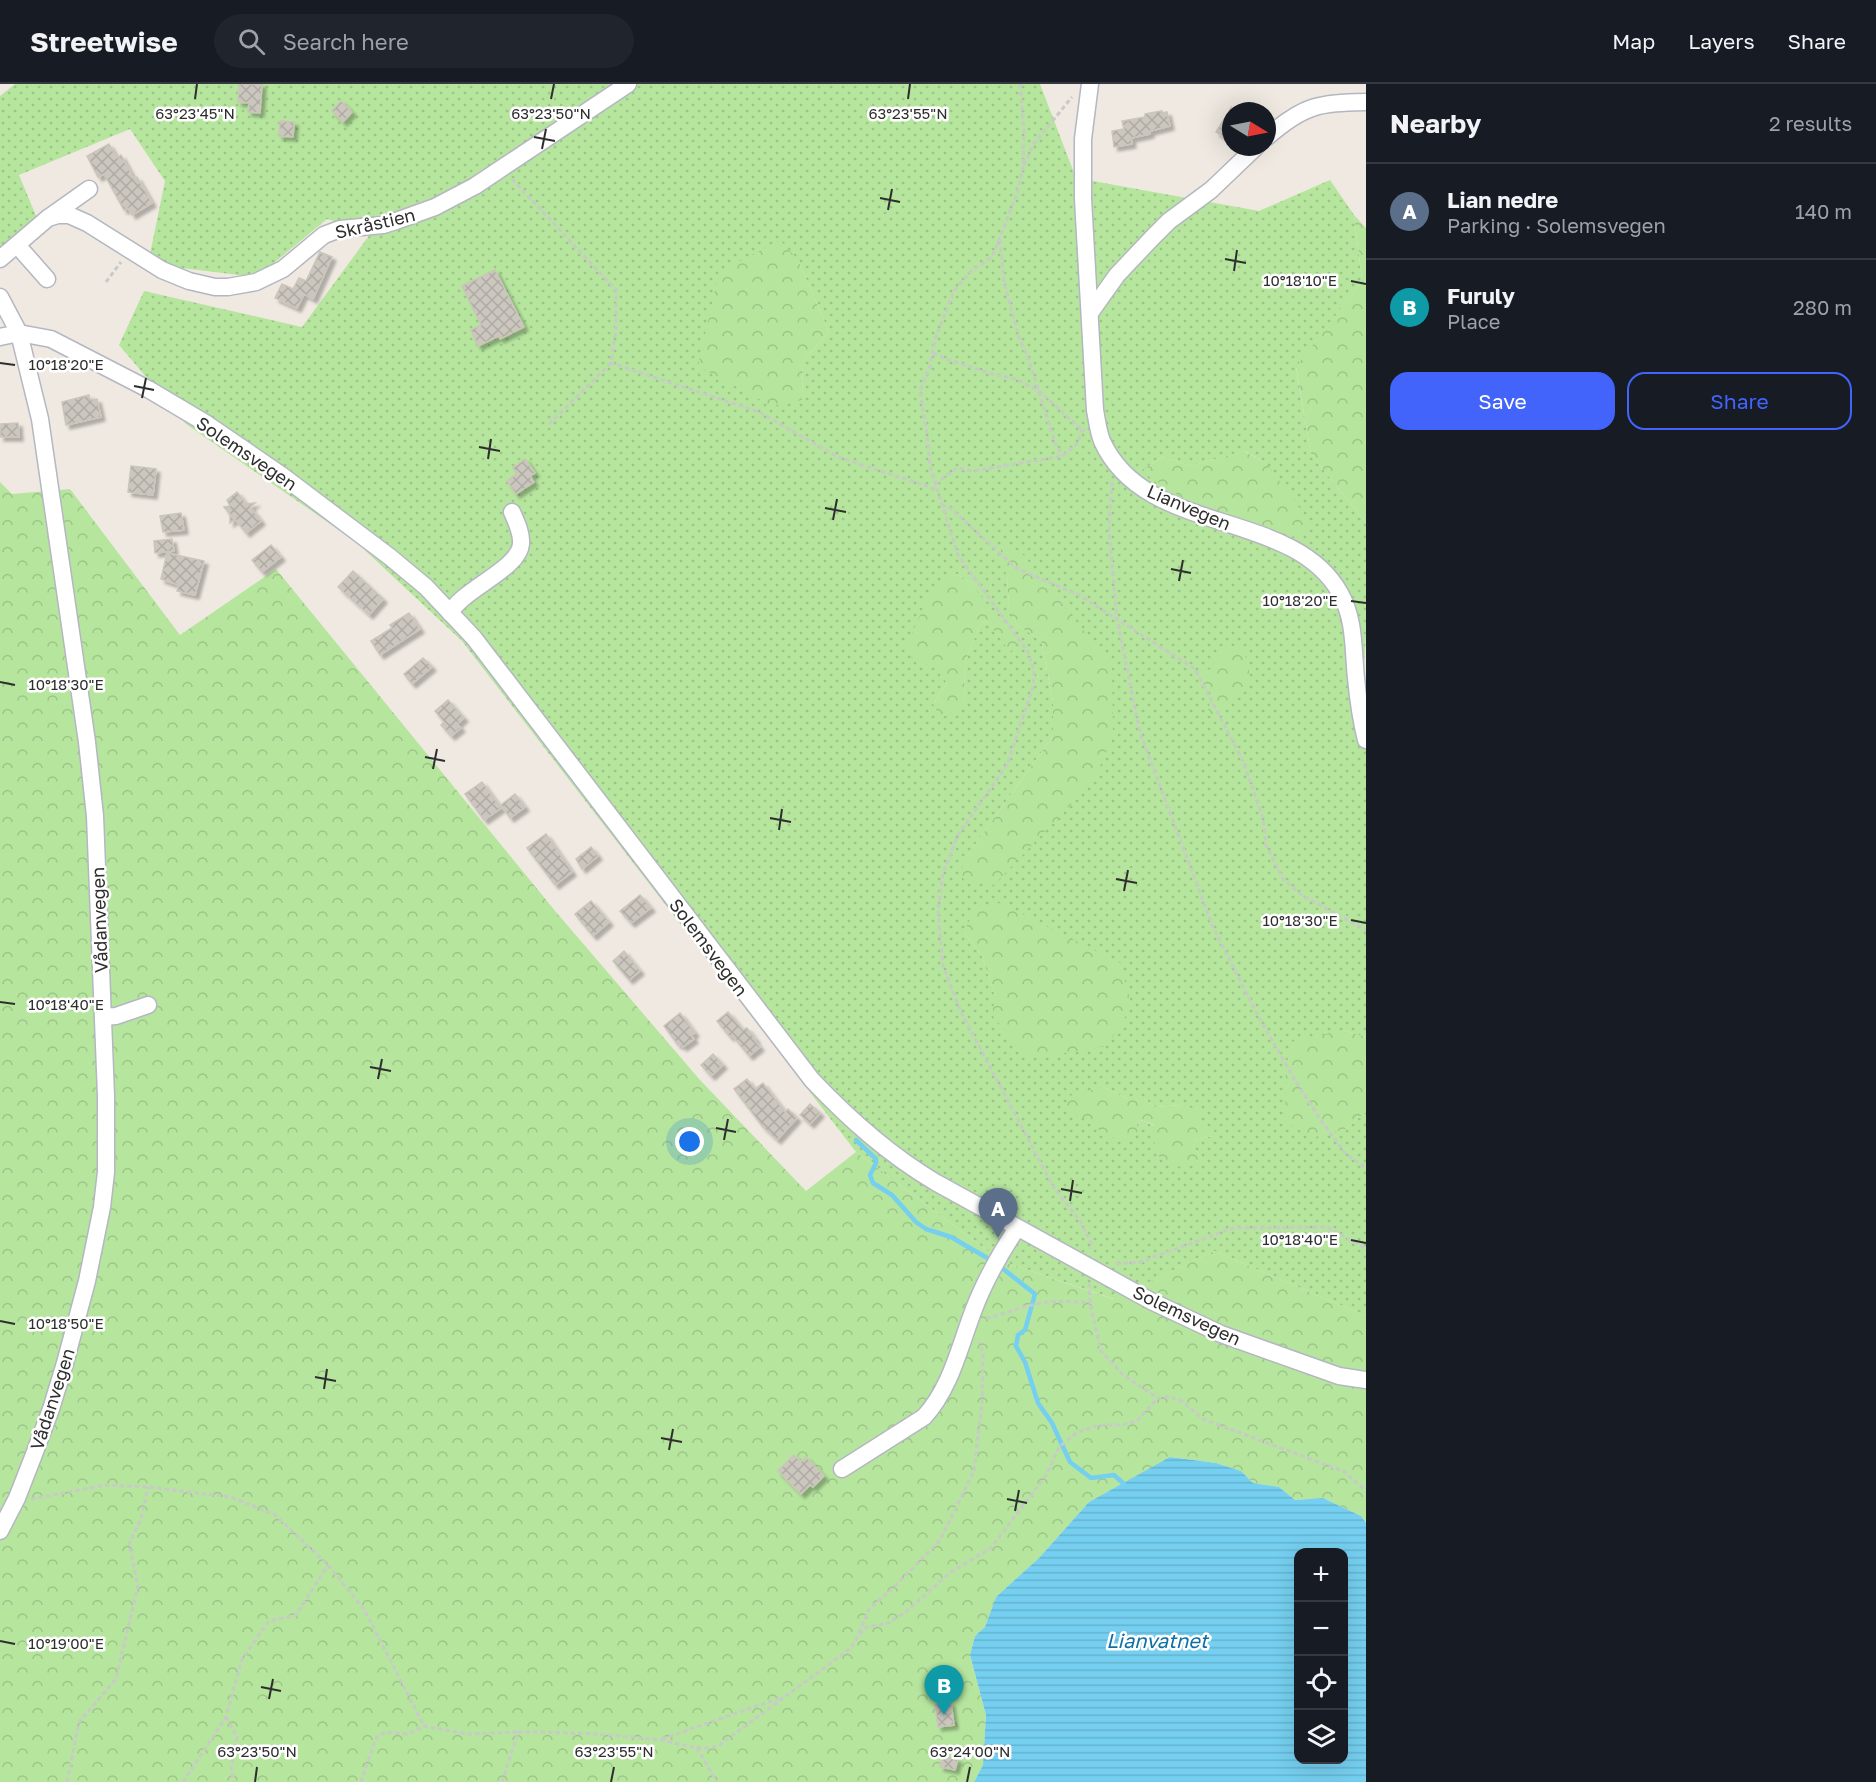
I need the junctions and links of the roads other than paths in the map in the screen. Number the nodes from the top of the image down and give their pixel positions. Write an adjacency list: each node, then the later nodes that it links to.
1 (628, 84): 7 (street, Skråstien)
2 (1083, 86): 12 (street, Lianvegen)
3 (1365, 103): 4 (street)
4 (1276, 130)
5 (1247, 156): 12 (street)
6 (89, 189): 7 (street)
7 (48, 218): 8 (street)
8 (17, 245): 9 (street); 10 (street)
9 (0, 259)
10 (47, 279)
11 (0, 297): 13 (street, Vådanvegen)
12 (1090, 313): 17 (street, Lianvegen)
13 (19, 333): 14 (street); 16 (street, Solemsvegen); 19 (street, Vådanvegen)
14 (0, 337)
15 (512, 512): 16 (street)
16 (450, 613): 20 (street, Solemsvegen)
17 (1366, 740)
18 (148, 1005): 19 (street)
19 (103, 1017): 23 (street, Vådanvegen)
20 (1017, 1228): 21 (street, Solemsvegen); 22 (street)
21 (1366, 1380)
22 (842, 1469)
23 (0, 1531)

